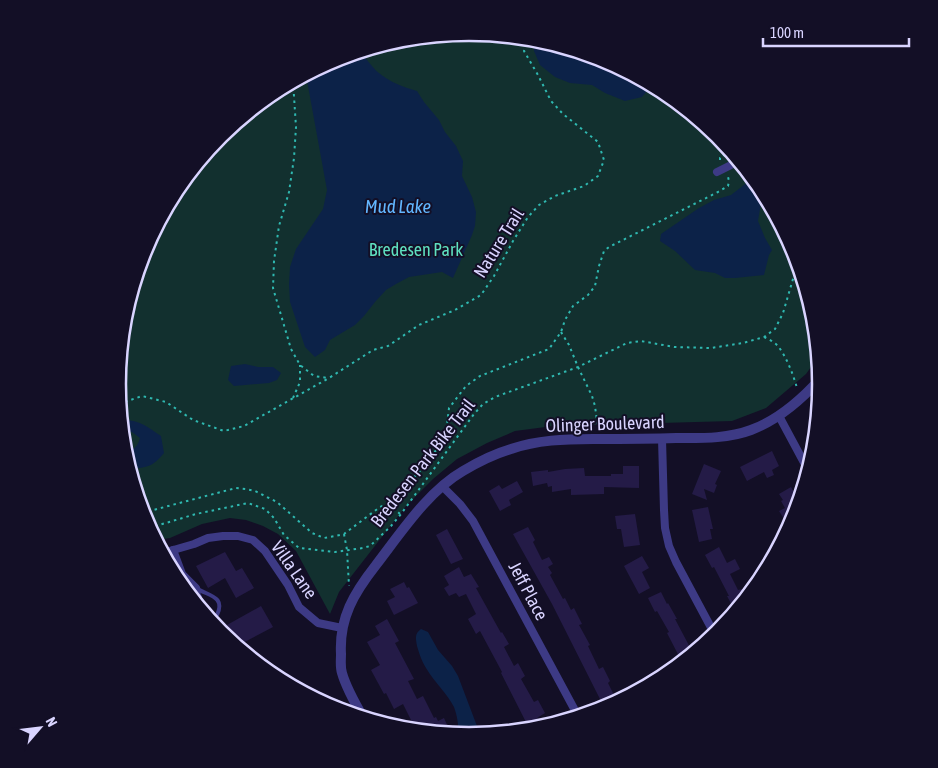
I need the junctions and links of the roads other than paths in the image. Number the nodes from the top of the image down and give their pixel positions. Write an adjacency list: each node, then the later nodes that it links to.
1 (732, 164): 2 (street)
2 (717, 172)
3 (812, 387): 4 (street, Olinger Boulevard)
4 (779, 416): 5 (street, Olinger Boulevard); 6 (street)
5 (662, 439): 7 (street, Olinger Boulevard); 15 (street)
6 (803, 460)
7 (442, 486): 16 (street, Olinger Boulevard); 18 (street, Jeff Place)
8 (173, 550): 9 (street, Villa Lane); 10 (street); 16 (street, Villa Lane)
9 (170, 551)
10 (179, 566)
11 (188, 580): 12 (street)
12 (196, 588): 13 (lane); 14 (lane)
13 (200, 596)
14 (216, 615)
15 (710, 627)
16 (342, 628): 17 (street, Olinger Boulevard)
17 (359, 709)
18 (575, 710)

